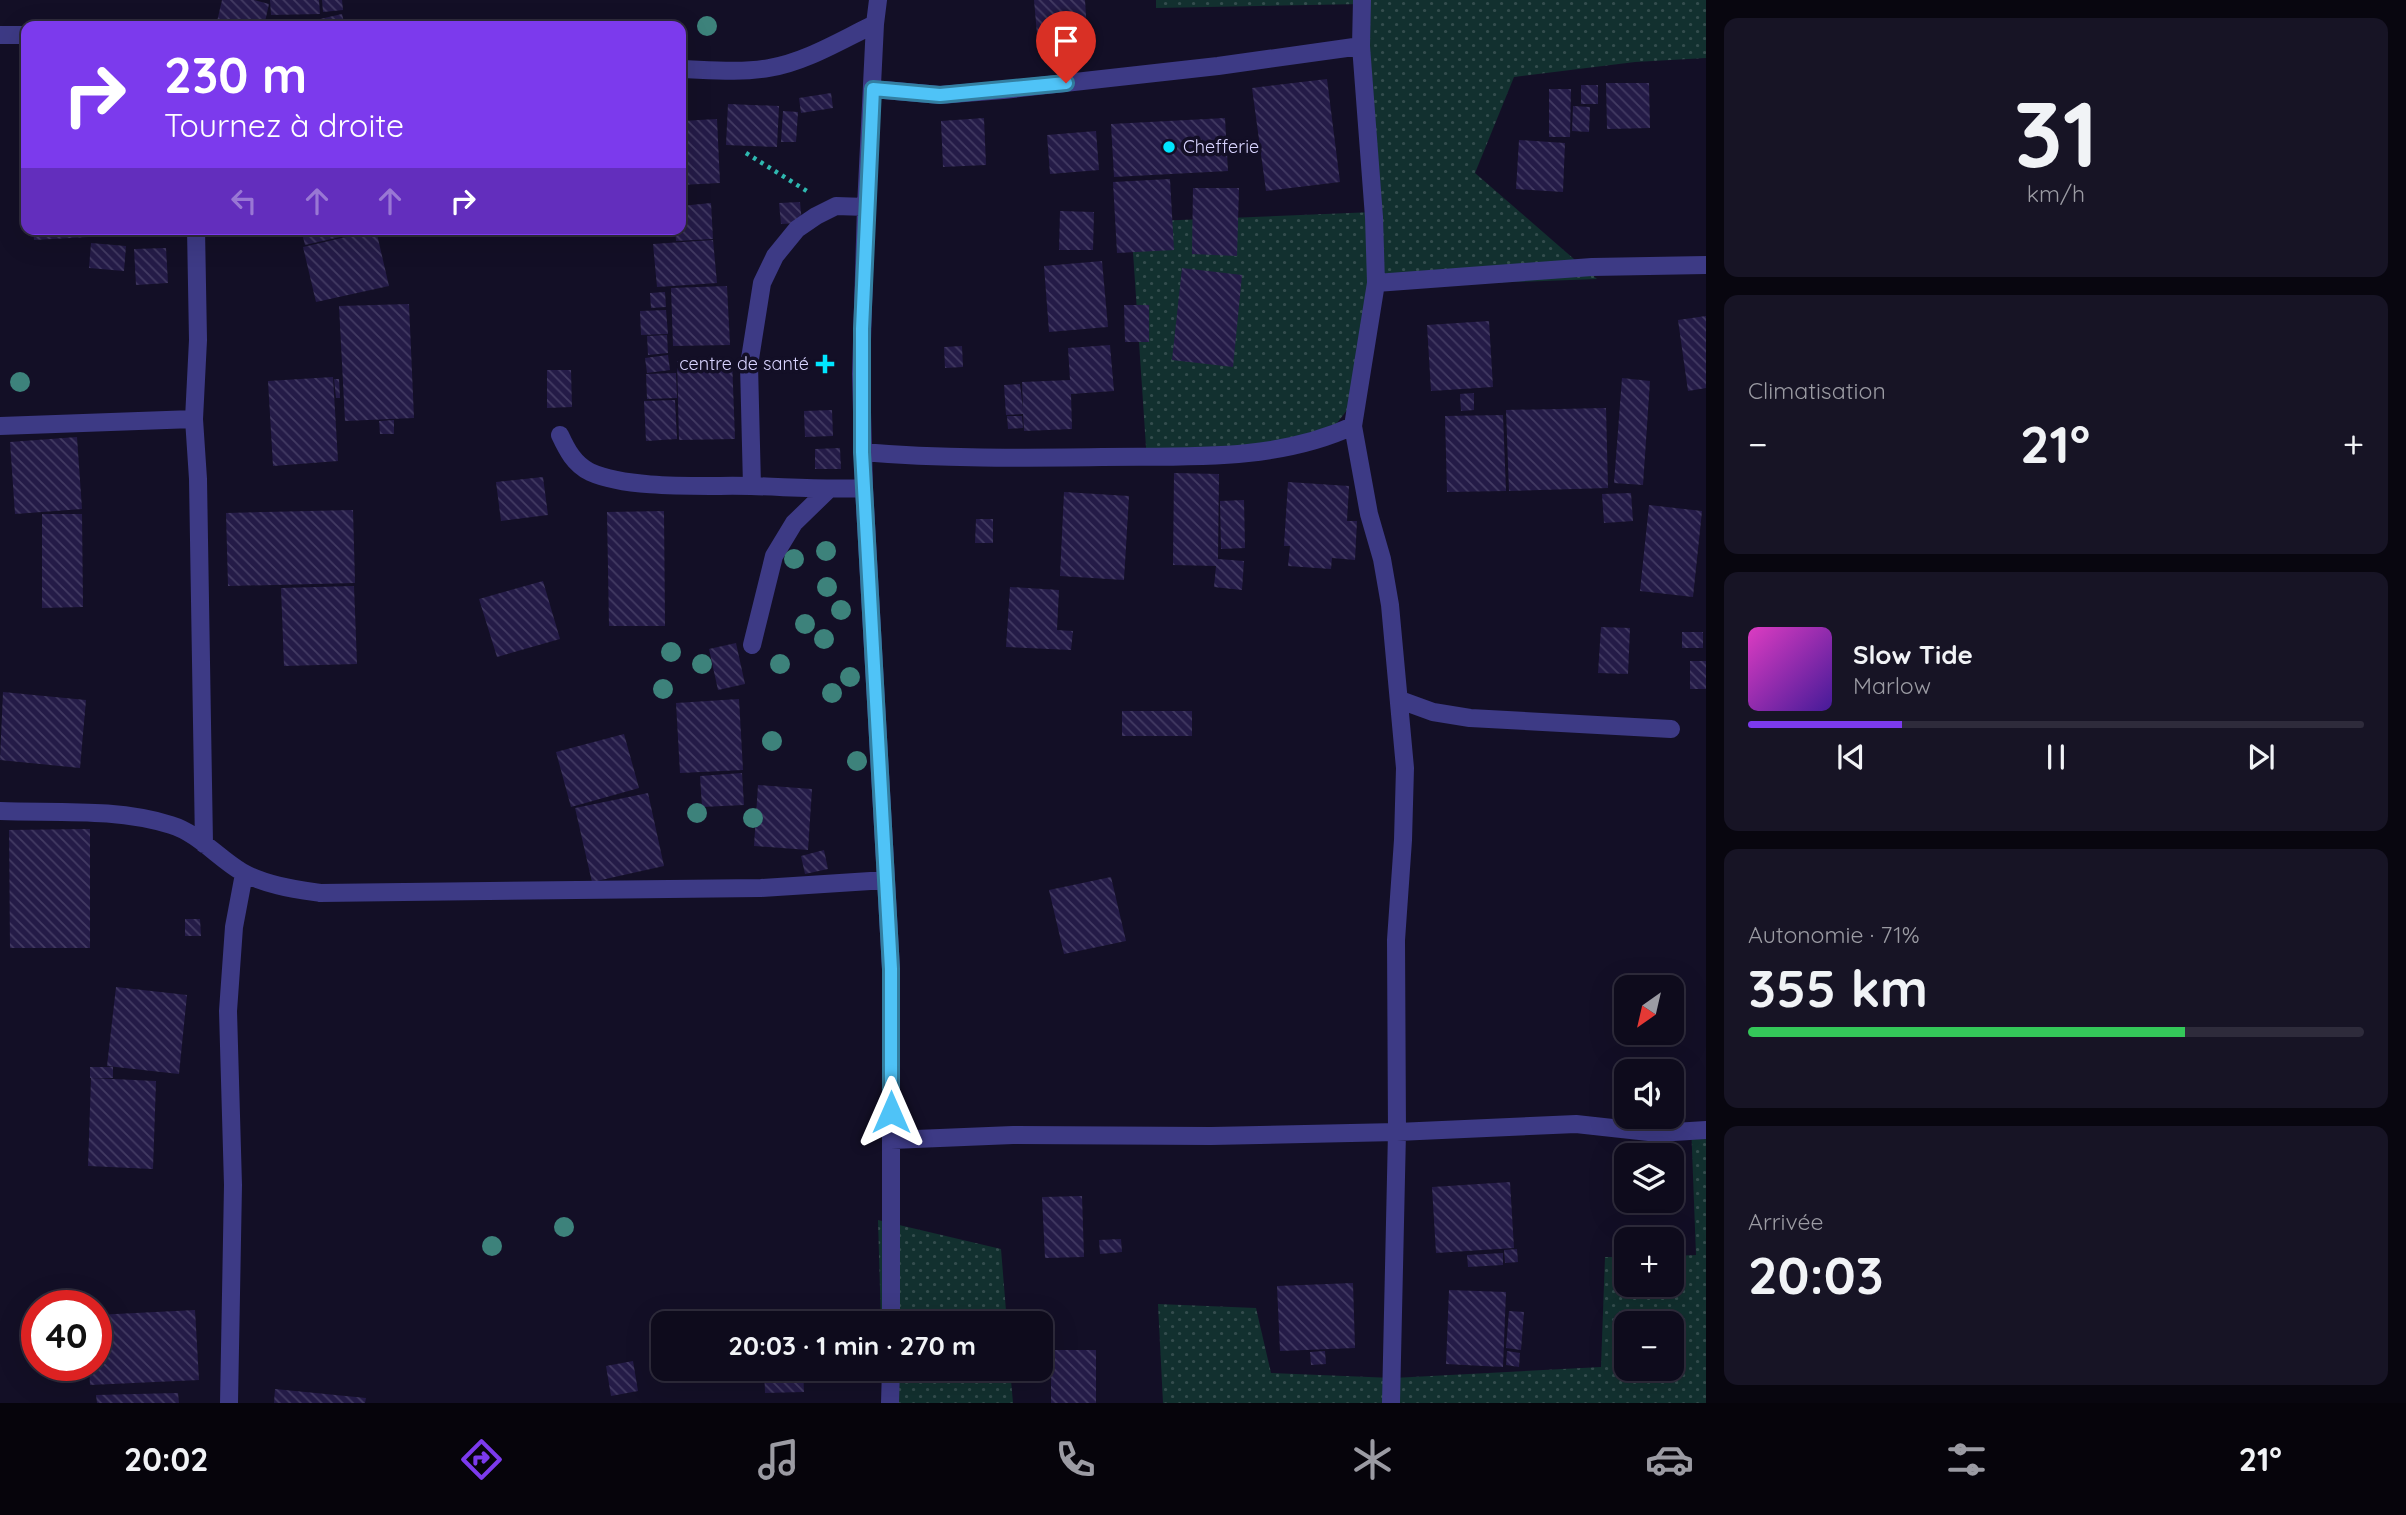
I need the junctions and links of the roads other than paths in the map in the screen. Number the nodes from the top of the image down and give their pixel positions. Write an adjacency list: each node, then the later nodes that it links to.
1 (878, 0): 3 (street)
2 (1362, 0): 6 (street)
3 (875, 24): 7 (street); 8 (street)
4 (0, 35): 5 (street)
5 (21, 35)
6 (1361, 46): 8 (street); 12 (street)
7 (686, 69)
8 (873, 89): 9 (street)
9 (866, 207): 17 (street); 18 (street)
10 (196, 235): 13 (street)
11 (1706, 265): 12 (street)
12 (1376, 283): 15 (street)
13 (194, 419): 14 (street); 25 (street)
14 (0, 426)
15 (1353, 426): 17 (street); 22 (street)
16 (560, 435): 18 (street)
17 (862, 452): 19 (street)
18 (752, 486): 20 (street)
19 (864, 488): 20 (street); 27 (street)
20 (828, 490): 21 (street)
21 (752, 645)
22 (1400, 699): 23 (street); 29 (street)
23 (1671, 729)
24 (0, 811): 25 (street)
25 (204, 844): 26 (street)
26 (244, 874): 27 (street); 33 (street)
27 (886, 880): 30 (street)
28 (1706, 1130): 29 (street)
29 (1397, 1132): 30 (street); 35 (street)
30 (891, 1140): 31 (street)
31 (891, 1311)
32 (891, 1381): 34 (street)
33 (229, 1403)
34 (890, 1403)
35 (1391, 1403)

